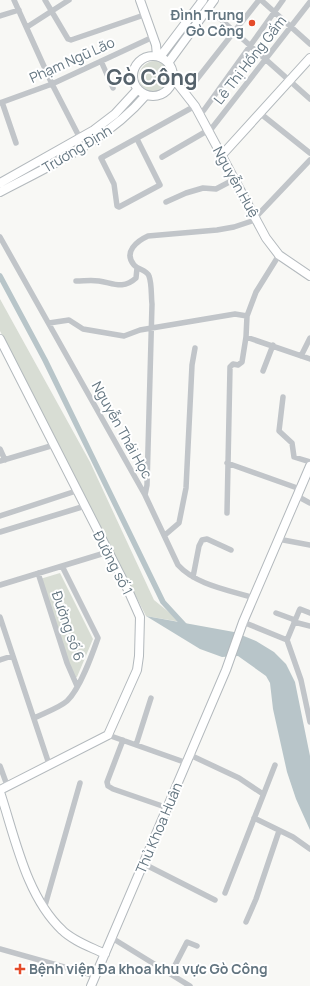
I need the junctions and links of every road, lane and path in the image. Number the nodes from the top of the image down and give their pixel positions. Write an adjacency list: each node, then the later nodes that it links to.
1 (14, 0): 11 (street)
2 (45, 0): 12 (street)
3 (69, 0): 12 (street)
4 (140, 0): 14 (main road)
5 (214, 0): 10 (main road)
6 (260, 0): 13 (street); 18 (street)
7 (284, 0): 13 (street)
8 (201, 1): 10 (street); 22 (main road)
9 (310, 2): 17 (street, Lê Thị Hồng Gấm)
10 (208, 8): 18 (street); 26 (main road)
11 (19, 10): 15 (street); 16 (street)
12 (52, 12): 14 (street); 16 (street)
13 (275, 12): 17 (street); 21 (street)
14 (144, 14): 19 (main road)
15 (0, 16)
16 (27, 27): 29 (street)
17 (291, 27): 20 (street); 24 (street, Lê Thị Hồng Gấm)
18 (235, 32): 21 (street); 32 (street)
19 (153, 37): 22 (main road); 25 (street, Phạm Ngũ Lão)
20 (310, 44)
21 (250, 47): 24 (street); 37 (street)
22 (158, 57): 26 (main road); 31 (main road)
23 (310, 58): 28 (main road)
24 (266, 60): 28 (street); 39 (street, Lê Thị Hồng Gấm)
25 (101, 61): 29 (street, Phạm Ngũ Lão); 30 (street)
26 (168, 63): 27 (main road)
27 (173, 78): 32 (main road, Nguyễn Huệ); 33 (main road)
28 (290, 81): 34 (street); 38 (main road)
29 (52, 84): 35 (street, Phạm Ngũ Lão); 42 (street)
30 (113, 88)
31 (138, 89): 33 (main road); 42 (main road, Trương Định)
32 (186, 93): 36 (main road, Nguyễn Huệ)
33 (146, 95): 42 (main road, Trương Định)
34 (310, 99)
35 (1, 103): 41 (street)
36 (195, 106): 37 (main road, Nguyễn Huệ); 40 (street)
37 (199, 114): 39 (main road, Nguyễn Huệ)
38 (261, 114): 43 (street); 44 (main road)
39 (208, 130): 44 (main road, Nguyễn Huệ); 45 (street, Lê Thị Hồng Gấm)
40 (137, 139): 40 (street)
41 (16, 142)
42 (82, 142): 48 (main road, Trương Định); 49 (main road, Trương Định)
43 (310, 153)
44 (221, 156): 47 (main road, Nguyễn Huệ)
45 (162, 157)
46 (310, 160): 51 (street)
47 (235, 179): 50 (street); 51 (main road, Nguyễn Huệ)
48 (0, 183)
49 (0, 192)
50 (166, 202)
51 (256, 218): 53 (main road, Nguyễn Huệ); 54 (street)
52 (0, 237): 58 (street, Nguyễn Thái Học)
53 (279, 254): 55 (main road, Nguyễn Huệ); 57 (street)
54 (137, 268): 56 (street); 59 (street)
55 (310, 276)
56 (76, 281)
57 (247, 316): 59 (street); 60 (street)
58 (49, 323): 59 (street); 77 (street, Nguyễn Thái Học)
59 (151, 328): 77 (street)
60 (246, 337): 63 (street); 73 (street)
61 (310, 338): 65 (street)
62 (0, 340): 69 (main road, Đường số 1)
63 (273, 345): 65 (street); 67 (street)
64 (195, 348): 83 (street)
65 (301, 356): 66 (street)
66 (310, 359)
67 (263, 371)
68 (283, 397): 72 (street)
69 (54, 445): 71 (street); 75 (main road, Đường số 1)
70 (0, 449): 71 (street)
71 (3, 461)
72 (310, 462)
73 (227, 463): 76 (street); 80 (street)
74 (310, 466): 76 (main road)
75 (76, 491): 79 (main road, Đường số 1); 81 (street)
76 (298, 493): 78 (street); 84 (main road)
77 (145, 495): 83 (street, Nguyễn Thái Học)
78 (310, 503)
79 (85, 506): 82 (street); 87 (main road, Đường số 1)
80 (227, 513)
81 (0, 516)
82 (0, 532)
83 (164, 535): 90 (street, Nguyễn Thái Học)
84 (278, 539): 85 (street); 92 (main road)
85 (310, 546)
86 (231, 550): 90 (street)
87 (108, 552): 88 (street); 106 (main road, Đường số 1)
88 (62, 566): 89 (street); 102 (street)
89 (38, 573): 91 (street); 102 (street, Đường số 6)
90 (193, 577): 92 (street, Nguyễn Thái Học)
91 (0, 585)
92 (254, 598): 97 (main road)
93 (276, 613): 96 (street)
94 (310, 613): 96 (street)
95 (0, 617): 100 (street)
96 (294, 621): 98 (street); 99 (street)
97 (242, 625): 99 (street); 109 (main road, Thủ Khoa Huân)
98 (310, 626)
99 (287, 640): 105 (street)
100 (12, 656): 101 (street); 104 (street)
101 (0, 660)
102 (77, 686): 104 (street)
103 (151, 698): 108 (street)
104 (34, 718): 110 (street)
105 (310, 722)
106 (108, 735): 107 (street); 110 (main road)
107 (123, 740): 108 (street); 116 (street)
108 (136, 745): 109 (street)
109 (189, 759): 115 (street); 116 (main road, Thủ Khoa Huân)
110 (49, 764): 114 (main road)
111 (275, 765): 115 (street)
112 (0, 766): 114 (street)
113 (80, 783): 123 (street)
114 (2, 789): 123 (main road)
115 (263, 794): 117 (street)
116 (168, 808): 120 (main road, Thủ Khoa Huân)
117 (254, 818): 118 (street); 121 (street)
118 (278, 831): 119 (street); 124 (street)
119 (310, 849)
120 (144, 864): 122 (street); 125 (main road, Thủ Khoa Huân)
121 (224, 892)
122 (215, 900)
123 (44, 909): 128 (main road)
124 (246, 922)
125 (112, 938): 128 (main road, Thủ Khoa Huân); 129 (street)
126 (197, 946): 129 (street)
127 (0, 949): 130 (street)
128 (105, 954): 130 (main road, Thủ Khoa Huân)
129 (171, 973): 132 (street)
130 (96, 976): 131 (main road, Thủ Khoa Huân)
131 (91, 986)
132 (190, 986)

